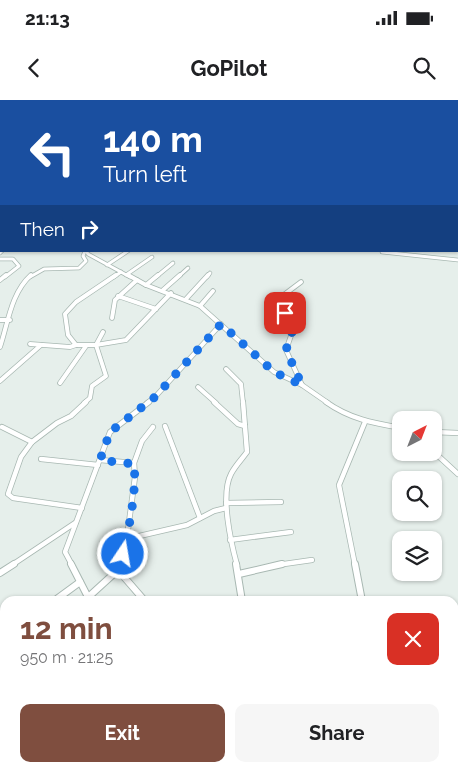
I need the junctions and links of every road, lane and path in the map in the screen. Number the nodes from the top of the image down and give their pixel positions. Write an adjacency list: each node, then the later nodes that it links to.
1 (85, 252): 26 (street)
2 (87, 252): 9 (street)
3 (126, 252): 9 (street)
4 (382, 252): 7 (street)
5 (152, 257): 11 (street)
6 (0, 259): 13 (street)
7 (458, 260)
8 (173, 263): 16 (street)
9 (107, 265): 11 (street)
10 (188, 268): 17 (street)
11 (124, 273): 14 (street); 31 (street)
12 (210, 273): 21 (street)
13 (0, 280)
14 (137, 280): 16 (street); 20 (street)
15 (300, 282): 38 (street)
16 (146, 285): 17 (street)
17 (163, 290): 19 (street)
18 (213, 291): 22 (street)
19 (171, 293): 21 (street); 23 (street)
20 (118, 296): 23 (street); 24 (street)
21 (186, 299): 22 (street)
22 (200, 306): 27 (street)
23 (156, 309): 32 (street)
24 (112, 318)
25 (0, 320): 26 (street)
26 (10, 320): 34 (street)
27 (221, 324): 38 (street); 51 (street)
28 (103, 332): 32 (street)
29 (30, 344): 30 (street)
30 (40, 345): 31 (street); 36 (street)
31 (76, 345): 33 (street)
32 (96, 345): 33 (street); 48 (street)
33 (86, 346): 37 (street)
34 (0, 347)
35 (226, 369): 42 (street)
36 (0, 381)
37 (60, 383)
38 (302, 385): 40 (street)
39 (198, 387): 42 (street)
40 (365, 422): 43 (street); 72 (street)
41 (165, 426): 57 (street)
42 (245, 426): 55 (street)
43 (392, 426)
44 (2, 427): 48 (street)
45 (153, 427): 52 (street)
46 (442, 432): 47 (street)
47 (458, 433)
48 (32, 442): 56 (street)
49 (41, 459): 51 (street)
50 (442, 459): 53 (street)
51 (99, 462): 52 (street); 56 (street)
52 (134, 464): 60 (street)
53 (458, 474)
54 (281, 502): 55 (street)
55 (226, 506): 57 (street); 61 (street)
56 (82, 508): 58 (street)
57 (200, 518): 60 (street)
58 (76, 522): 64 (street); 66 (street)
59 (291, 532): 61 (street)
60 (127, 537): 63 (street)
61 (230, 540): 65 (street)
62 (312, 560): 65 (street)
63 (118, 570): 69 (street); 70 (street)
64 (0, 573)
65 (239, 574): 71 (street)
66 (80, 582): 67 (street); 68 (street)
67 (61, 596)
68 (86, 596)
69 (92, 596)
70 (141, 596)
71 (241, 596)
72 (361, 596)

